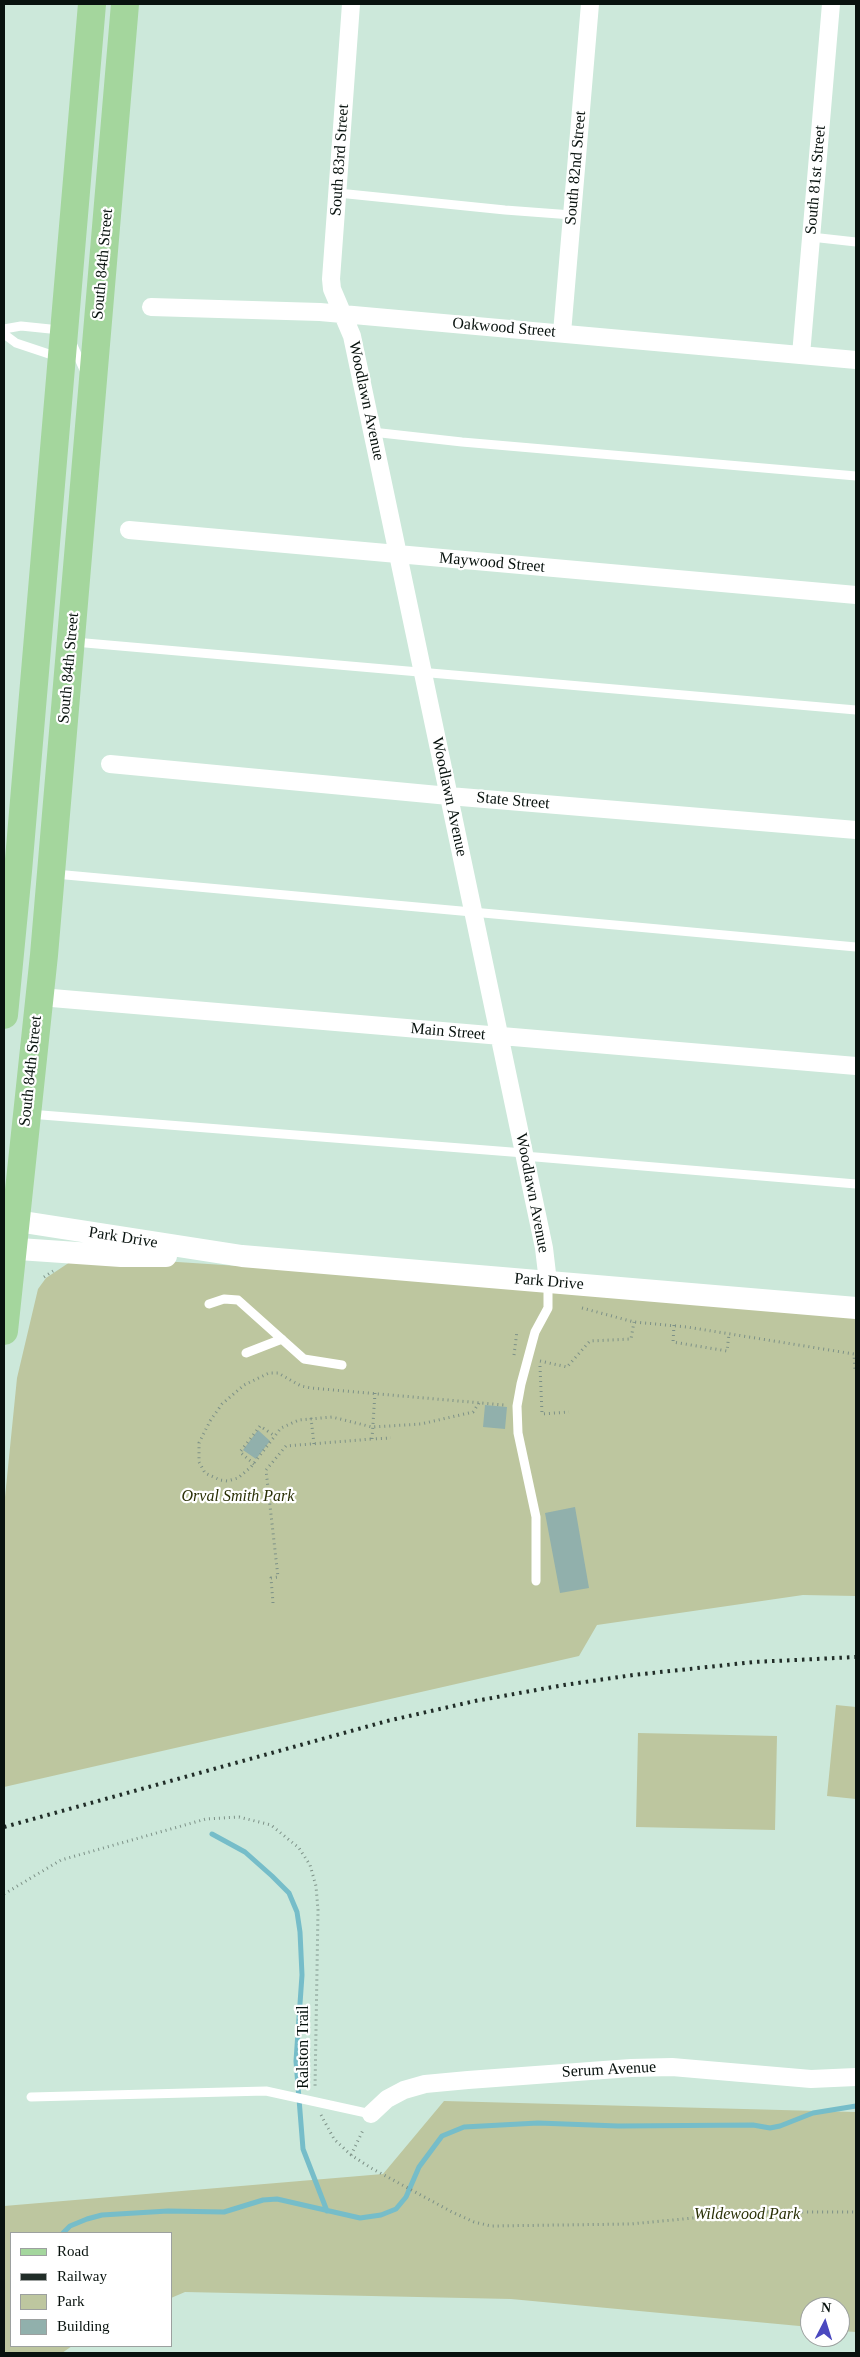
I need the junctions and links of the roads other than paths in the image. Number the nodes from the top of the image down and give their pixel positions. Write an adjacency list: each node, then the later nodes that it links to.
1 (92, 4): 13 (main road, South 84th Street)
2 (125, 4): 19 (main road, South 84th Street)
3 (351, 4): 6 (street, South 83rd Street)
4 (590, 4): 7 (street, South 82nd Street)
5 (831, 4): 8 (street, South 81st Street)
6 (338, 193): 7 (lane); 11 (street, South 83rd Street)
7 (572, 214): 14 (street, South 82nd Street)
8 (811, 238): 9 (lane); 16 (street, South 81st Street)
9 (856, 242)
10 (151, 307): 11 (street, Oakwood Street)
11 (343, 314): 14 (street, Oakwood Street); 20 (street, Woodlawn Avenue)
12 (4, 329): 13 (lane)
13 (63, 331): 17 (main road, South 84th Street); 19 (lane)
14 (562, 333): 16 (street, Oakwood Street)
15 (4, 334): 17 (lane)
16 (801, 355): 18 (street, Oakwood Street)
17 (61, 359): 35 (main road, South 84th Street)
18 (856, 360)
19 (92, 391): 25 (main road, South 84th Street)
20 (372, 432): 21 (lane); 23 (street, Woodlawn Avenue)
21 (856, 476)
22 (129, 530): 23 (street, Maywood Street)
23 (398, 554): 24 (street, Maywood Street); 26 (street, Woodlawn Avenue)
24 (856, 595)
25 (72, 642): 26 (lane); 31 (main road, South 84th Street)
26 (423, 673): 27 (lane); 29 (street, Woodlawn Avenue)
27 (856, 710)
28 (110, 764): 29 (street, State Street)
29 (449, 796): 30 (street, State Street); 32 (street, Woodlawn Avenue)
30 (856, 830)
31 (51, 874): 32 (lane); 34 (main road, South 84th Street)
32 (473, 911): 33 (lane); 36 (street, Woodlawn Avenue)
33 (856, 947)
34 (40, 997): 36 (street, Main Street); 38 (main road, South 84th Street)
35 (4, 1015)
36 (499, 1036): 37 (street, Main Street); 39 (street, Woodlawn Avenue)
37 (856, 1066)
38 (26, 1114): 39 (lane); 41 (main road, South 84th Street)
39 (524, 1155): 40 (lane); 44 (street, Woodlawn Avenue)
40 (856, 1184)
41 (10, 1220): 42 (main road, South 84th Street); 43 (street, Park Drive)
42 (8, 1248): 43 (street, Park Drive); 47 (main road, South 84th Street)
43 (242, 1256): 44 (street, Park Drive)
44 (548, 1282): 46 (street, Park Drive); 51 (lane)
45 (209, 1304): 48 (lane)
46 (856, 1308)
47 (4, 1331)
48 (282, 1339): 49 (lane); 50 (lane)
49 (246, 1353)
50 (342, 1365)
51 (536, 1581)
52 (856, 2077): 54 (street, Serum Avenue)
53 (31, 2097): 54 (lane)
54 (371, 2114)

